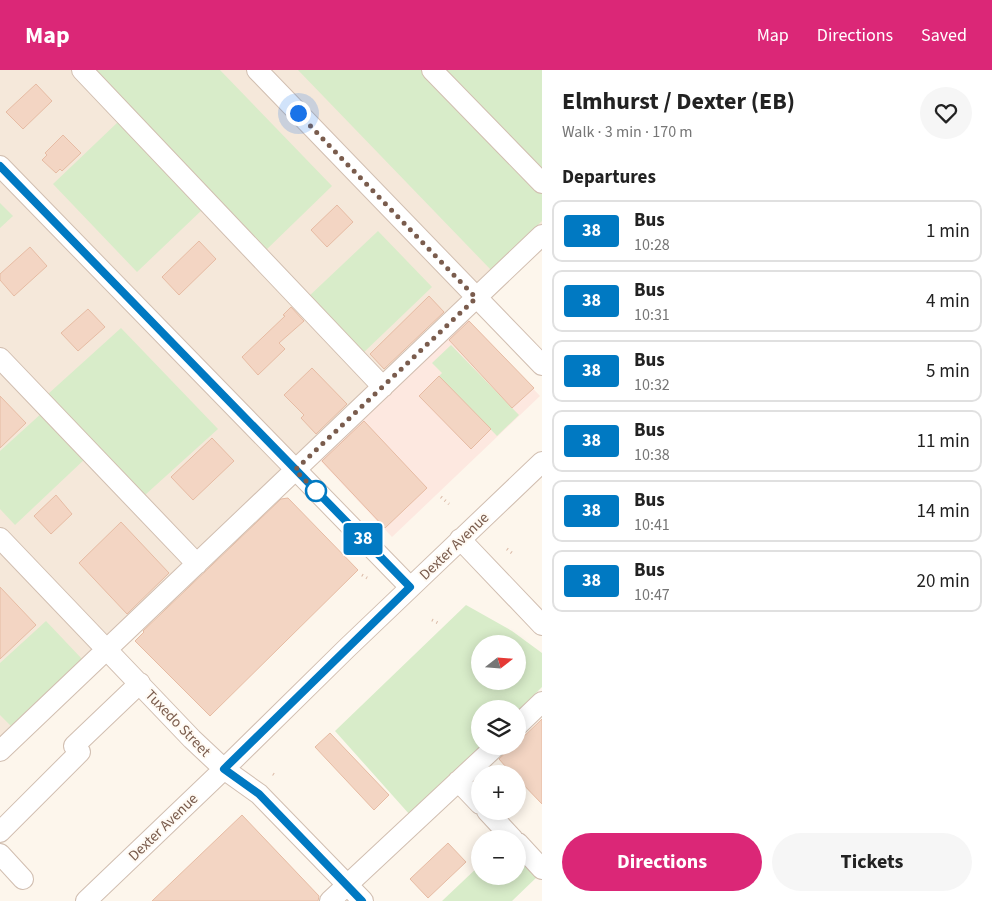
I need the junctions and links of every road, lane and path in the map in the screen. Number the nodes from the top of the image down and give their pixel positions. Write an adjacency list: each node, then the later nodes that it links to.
1 (82, 70): 10 (street)
2 (258, 70): 7 (street)
3 (432, 70): 5 (street)
4 (0, 166): 12 (street)
5 (542, 184)
6 (542, 235): 7 (street)
7 (476, 298): 9 (street); 10 (street)
8 (0, 358): 19 (street)
9 (542, 365)
10 (383, 387): 12 (street)
11 (542, 462): 16 (street, Dexter Avenue)
12 (295, 470): 19 (street); 22 (street)
13 (441, 497): 14 (path)
14 (449, 504)
15 (0, 538): 26 (street, Tuxedo Street)
16 (460, 539): 22 (street, Dexter Avenue); 25 (street)
17 (507, 549): 18 (path)
18 (512, 553)
19 (197, 564): 26 (street)
20 (362, 576): 21 (path)
21 (367, 578)
22 (410, 587): 32 (street, Dexter Avenue)
23 (432, 620): 24 (path)
24 (438, 623)
25 (542, 625)
26 (107, 649): 27 (street, Tuxedo Street); 30 (street)
27 (140, 683): 32 (street, Tuxedo Street); 37 (street)
28 (542, 702): 29 (street)
29 (526, 717)
30 (4, 740)
31 (486, 755): 33 (street)
32 (224, 769): 42 (street, Tuxedo Street); 43 (street, Dexter Avenue)
33 (458, 781): 34 (street); 42 (street)
34 (471, 795)
35 (495, 820): 36 (street)
36 (505, 830)
37 (0, 832)
38 (526, 852): 40 (street)
39 (0, 854): 41 (street)
40 (542, 869)
41 (23, 879)
42 (348, 886): 44 (street); 45 (street, Tuxedo Street)
43 (86, 901)
44 (330, 901)
45 (362, 901)

